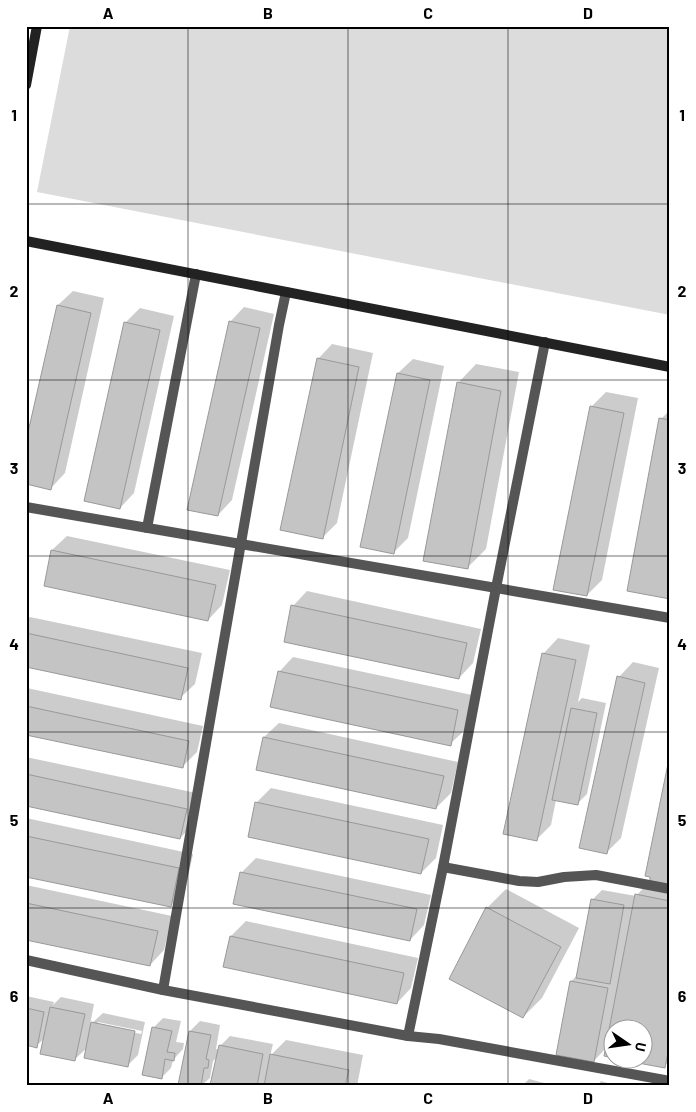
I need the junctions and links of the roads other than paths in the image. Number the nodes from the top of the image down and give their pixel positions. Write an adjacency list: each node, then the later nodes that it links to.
1 (36, 26): 2 (main road)
2 (26, 85)
3 (26, 241): 4 (main road)
4 (196, 274): 5 (main road); 9 (street)
5 (286, 292): 6 (main road); 10 (street)
6 (545, 342): 7 (main road); 11 (street)
7 (670, 366)
8 (26, 507): 9 (street)
9 (147, 528): 10 (street)
10 (241, 544): 11 (street); 16 (street)
11 (496, 588): 12 (street); 13 (street)
12 (670, 618)
13 (443, 867): 14 (street); 17 (street)
14 (670, 889)
15 (26, 960): 16 (street)
16 (163, 990): 17 (street)
17 (408, 1036): 18 (street)
18 (670, 1081)

